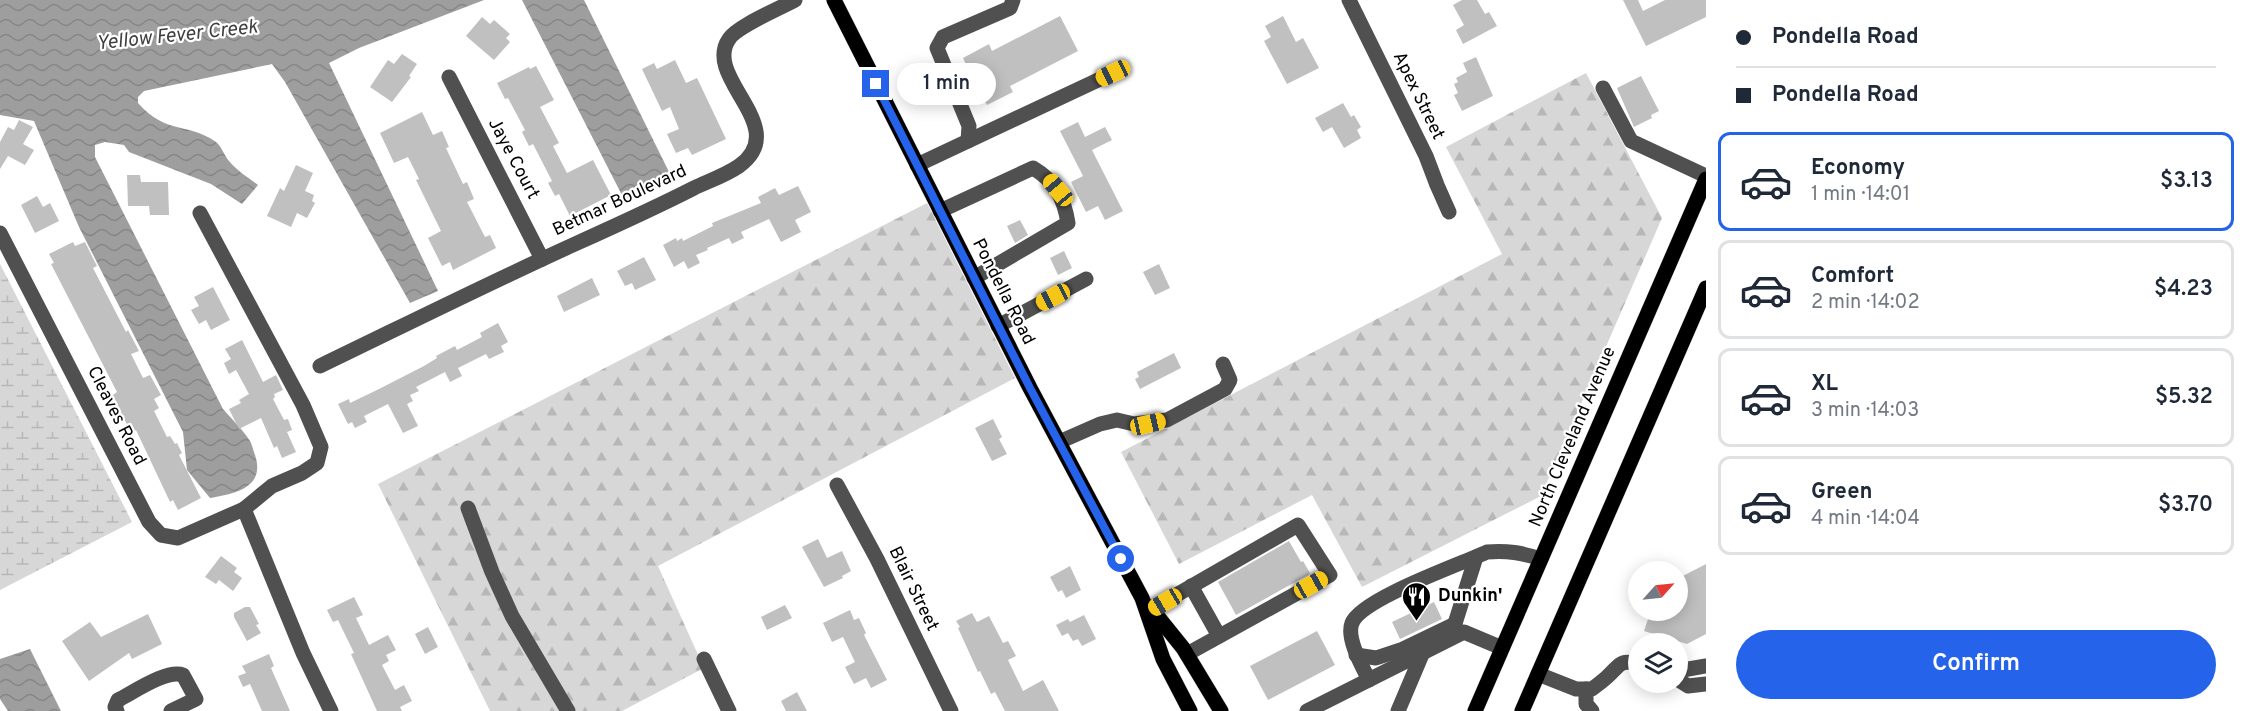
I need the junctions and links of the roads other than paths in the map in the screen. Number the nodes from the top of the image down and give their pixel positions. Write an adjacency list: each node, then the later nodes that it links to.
1 (795, 0): 15 (street, Betmar Boulevard)
2 (834, 0): 9 (main road, Pondella Road)
3 (1013, 0): 8 (street)
4 (1348, 0): 12 (street, Apex Street)
5 (1113, 73): 8 (street)
6 (449, 78): 15 (street, Jaye Court)
7 (1603, 88): 10 (street)
8 (968, 141): 9 (street)
9 (917, 165): 11 (main road, Pondella Road)
10 (1706, 177): 27 (main road, North Cleveland Avenue)
11 (940, 211): 16 (main road, Pondella Road); 16 (street)
12 (1449, 212)
13 (200, 213): 25 (street, Cleaves Road)
14 (0, 233): 25 (street, Cleaves Road)
15 (542, 259): 21 (street, Betmar Boulevard)
16 (974, 278): 19 (main road, Pondella Road)
17 (1086, 279): 19 (street)
18 (1706, 288): 40 (main road)
19 (998, 326): 22 (main road, Pondella Road)
20 (1223, 364): 22 (street)
21 (320, 366)
22 (1059, 442): 29 (main road, Pondella Road)
23 (837, 485): 51 (street, Blair Street)
24 (468, 508): 49 (street)
25 (244, 509): 48 (street)
26 (1476, 557): 27 (street); 30 (street); 35 (street)
27 (1541, 559): 32 (main road, North Cleveland Avenue)
28 (1191, 586): 29 (street); 31 (street); 31 (street)
29 (1147, 603): 34 (main road, Pondella Road); 52 (main road, Pondella Road)
30 (1452, 632): 32 (street); 33 (street); 35 (street)
31 (1219, 636): 34 (street)
32 (1502, 648): 56 (main road, North Cleveland Avenue)
33 (1423, 652): 41 (street); 55 (street)
34 (1187, 654): 53 (main road, Pondella Road)
35 (1356, 655): 41 (street)
36 (704, 659): 50 (street)
37 (1628, 661): 44 (street)
38 (1706, 666): 39 (street)
39 (1688, 669)
40 (1538, 674): 44 (street); 57 (main road)
41 (1369, 680): 54 (street)
42 (1706, 684): 43 (street)
43 (1688, 686)
44 (1586, 689): 58 (street)
45 (199, 705): 46 (street); 47 (street)
46 (117, 711)
47 (171, 711)
48 (331, 711)
49 (568, 711)
50 (729, 711)
51 (951, 711)
52 (1190, 711)
53 (1221, 711)
54 (1307, 711)
55 (1398, 711)
56 (1475, 711)
57 (1522, 711)
58 (1592, 711)

